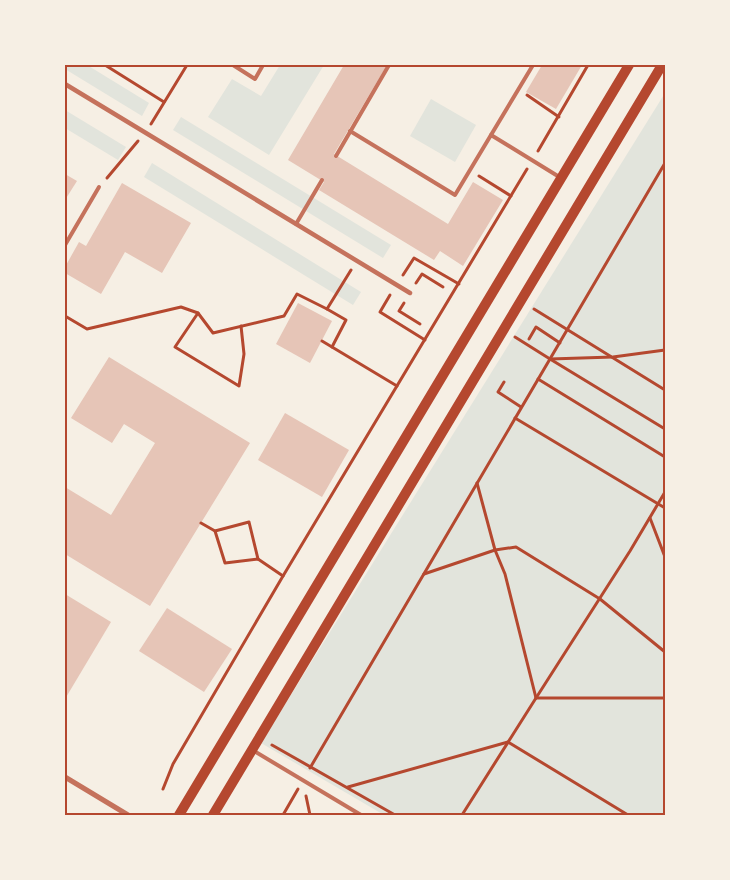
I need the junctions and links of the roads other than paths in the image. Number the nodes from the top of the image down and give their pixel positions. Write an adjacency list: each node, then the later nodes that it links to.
1 (233, 65): 2 (lane)
2 (263, 65)
3 (389, 65): 8 (lane)
4 (532, 65): 9 (lane)
5 (629, 65): 11 (main road)
6 (662, 65): 17 (main road)
7 (65, 84): 14 (street)
8 (350, 131): 9 (lane); 10 (lane)
9 (491, 135): 11 (lane)
10 (336, 156)
11 (561, 178): 20 (main road)
12 (322, 180): 14 (lane)
13 (99, 188): 15 (lane)
14 (296, 224): 16 (street)
15 (65, 245)
16 (410, 293)
17 (252, 750): 21 (main road); 22 (lane)
18 (65, 777): 19 (street)
19 (128, 815)
20 (179, 815)
21 (213, 815)
22 (361, 815)

